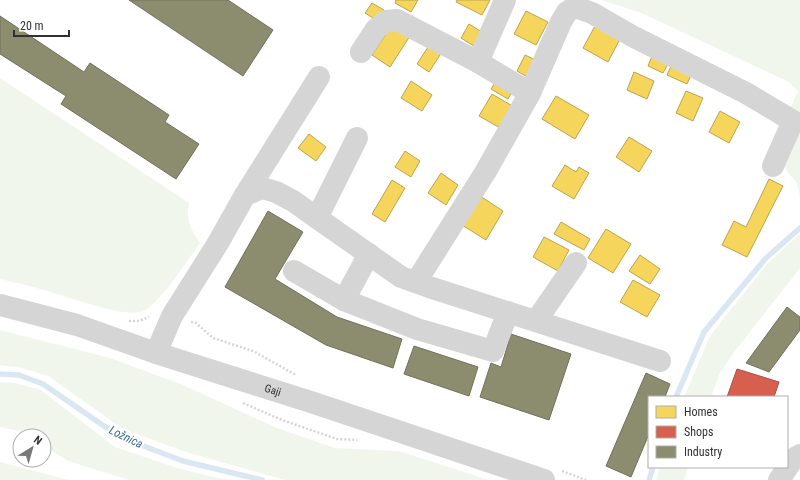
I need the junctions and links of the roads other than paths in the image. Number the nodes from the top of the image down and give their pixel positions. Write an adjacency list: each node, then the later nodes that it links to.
1 (505, 0): 3 (street)
2 (362, 52): 3 (street)
3 (478, 62): 5 (street)
4 (319, 77): 8 (street)
5 (530, 93): 7 (street); 13 (street)
6 (357, 138): 9 (street)
7 (773, 166)
8 (245, 195): 9 (street); 18 (street)
9 (317, 218): 10 (street)
10 (369, 254): 13 (street); 14 (street)
11 (576, 263): 17 (street)
12 (294, 272): 14 (street)
13 (416, 282): 16 (street)
14 (344, 300): 16 (street)
15 (0, 305): 18 (street, Gaji)
16 (508, 312): 17 (street)
17 (536, 321): 19 (street)
18 (156, 353): 23 (street, Gaji)
19 (660, 361)
20 (798, 454): 21 (street)
21 (788, 468)
22 (788, 468): 24 (street)
23 (544, 480)
24 (779, 480)

